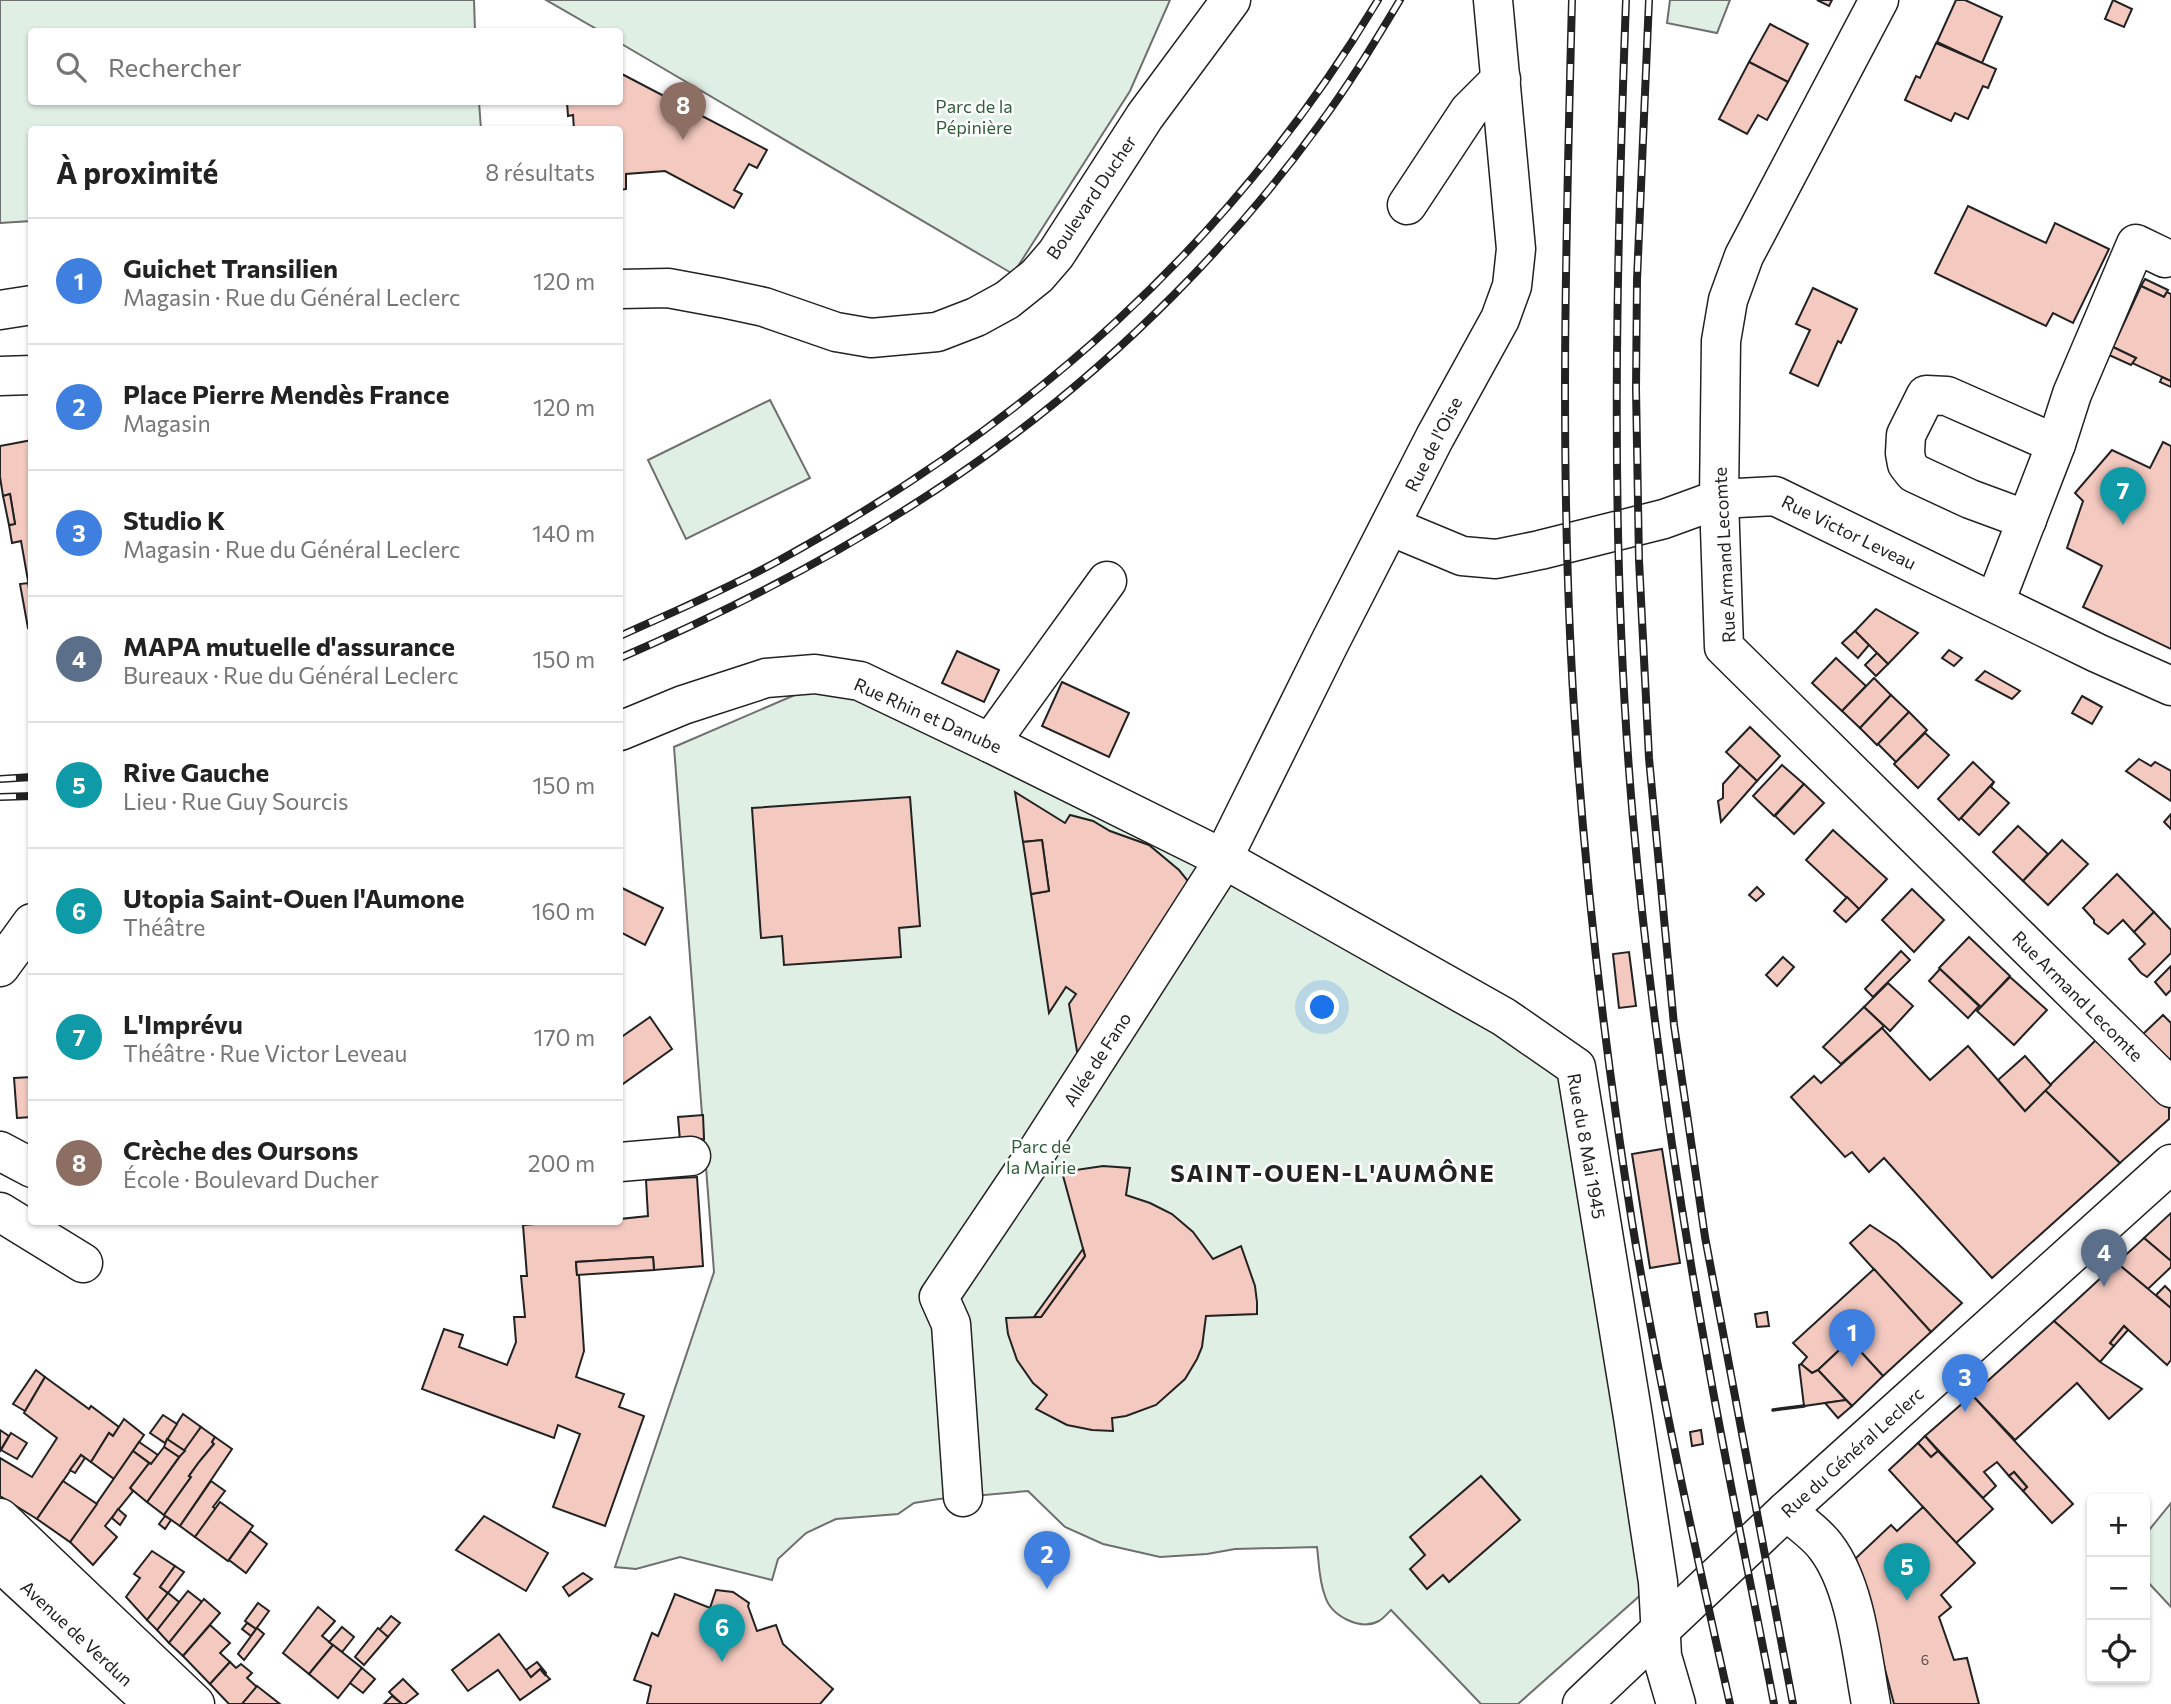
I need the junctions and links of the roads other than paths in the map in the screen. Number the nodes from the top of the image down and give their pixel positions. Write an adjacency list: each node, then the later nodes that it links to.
1 (1231, 0): 7 (street, Boulevard Ducher)
2 (1493, 0): 4 (street, Rue de l'Oise)
3 (1879, 0): 13 (street, Rue Armand Lecomte)
4 (1501, 79): 5 (street); 15 (street, Rue de l'Oise)
5 (1407, 205)
6 (2165, 258): 12 (street)
7 (623, 289)
8 (28, 305): 9 (street)
9 (0, 310)
10 (28, 375): 11 (street)
11 (0, 376)
12 (2056, 444): 14 (street); 14 (street)
13 (1719, 499): 15 (street, Rue Victor Leveau); 17 (street, Rue Victor Leveau); 24 (street, Rue Armand Lecomte)
14 (2027, 520): 17 (street)
15 (1390, 526): 21 (street, Rue de l'Oise)
16 (1107, 581): 20 (street)
17 (1995, 602): 18 (street, Rue Victor Leveau)
18 (2171, 686)
19 (623, 730): 20 (street, Rue Rhin et Danube)
20 (990, 743): 21 (street, Rue Rhin et Danube)
21 (1222, 858): 32 (street, Allée de Fano); 36 (street, Rue du 8 Mai 1945)
22 (28, 928): 23 (street)
23 (0, 967)
24 (2171, 1088)
25 (0, 1151): 29 (street)
26 (691, 1156): 27 (street)
27 (623, 1162)
28 (2171, 1164): 33 (street, Rue du Général Leclerc)
29 (28, 1166)
30 (0, 1212): 31 (street)
31 (83, 1263)
32 (963, 1497)
33 (1786, 1511): 36 (street, Rue du Général Leclerc); 41 (street)
34 (0, 1518): 38 (street)
35 (0, 1562): 37 (street, Avenue de Verdun)
36 (1660, 1629): 39 (street, Rue du Général Leclerc); 40 (street, Rue du 8 Mai 1945)
37 (154, 1704)
38 (195, 1704)
39 (1582, 1704)
40 (1676, 1704)
41 (1871, 1704)

